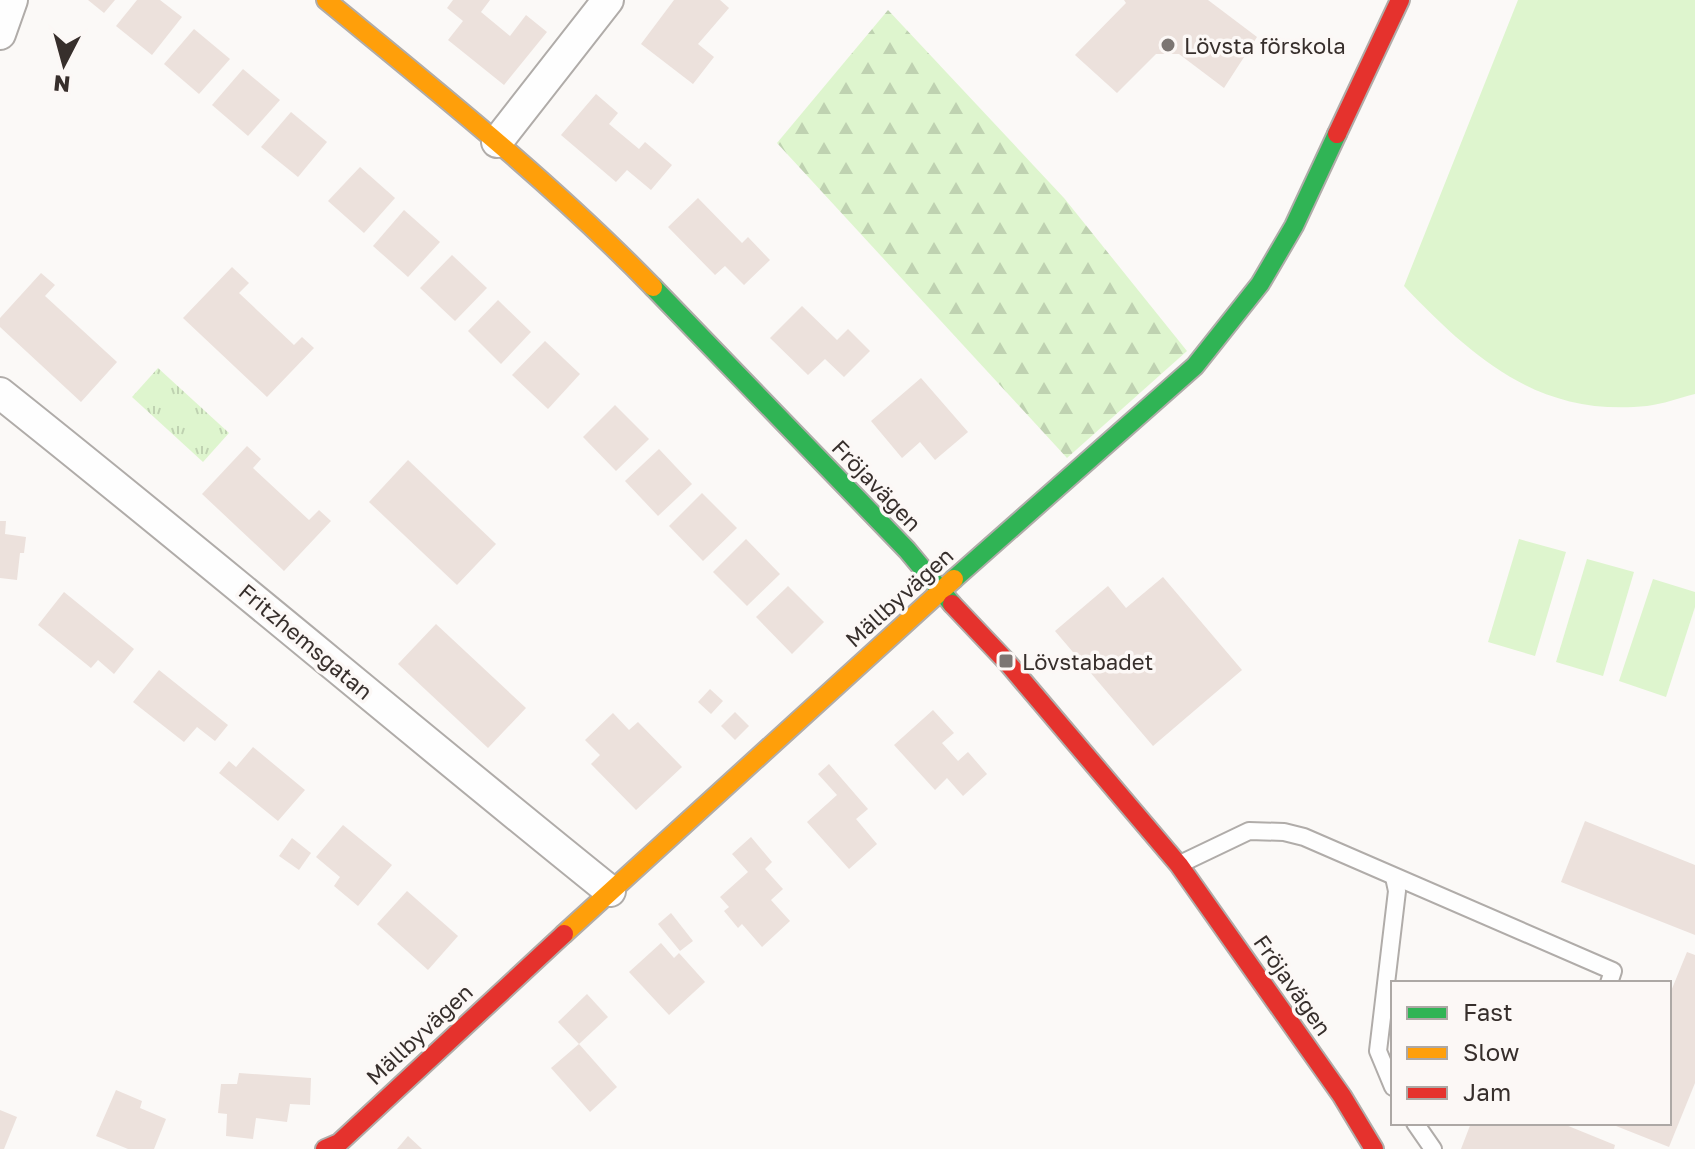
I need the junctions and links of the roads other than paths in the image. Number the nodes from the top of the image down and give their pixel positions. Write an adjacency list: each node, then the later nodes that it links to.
1 (12, 0): 5 (street)
2 (326, 0): 6 (street, Fröjavägen)
3 (608, 0): 6 (street)
4 (1400, 0): 8 (street, Mällbyvägen)
5 (0, 34)
6 (497, 142): 8 (street, Fröjavägen)
7 (0, 393): 11 (street, Fritzhemsgatan)
8 (940, 591): 9 (street, Fröjavägen); 11 (street, Mällbyvägen)
9 (1179, 865): 10 (lane); 16 (street, Fröjavägen)
10 (1394, 877): 12 (lane); 13 (lane)
11 (610, 891): 15 (street, Mällbyvägen)
12 (1610, 981)
13 (1391, 1082)
14 (1416, 1125): 17 (lane)
15 (325, 1149)
16 (1374, 1149)
17 (1433, 1149)

